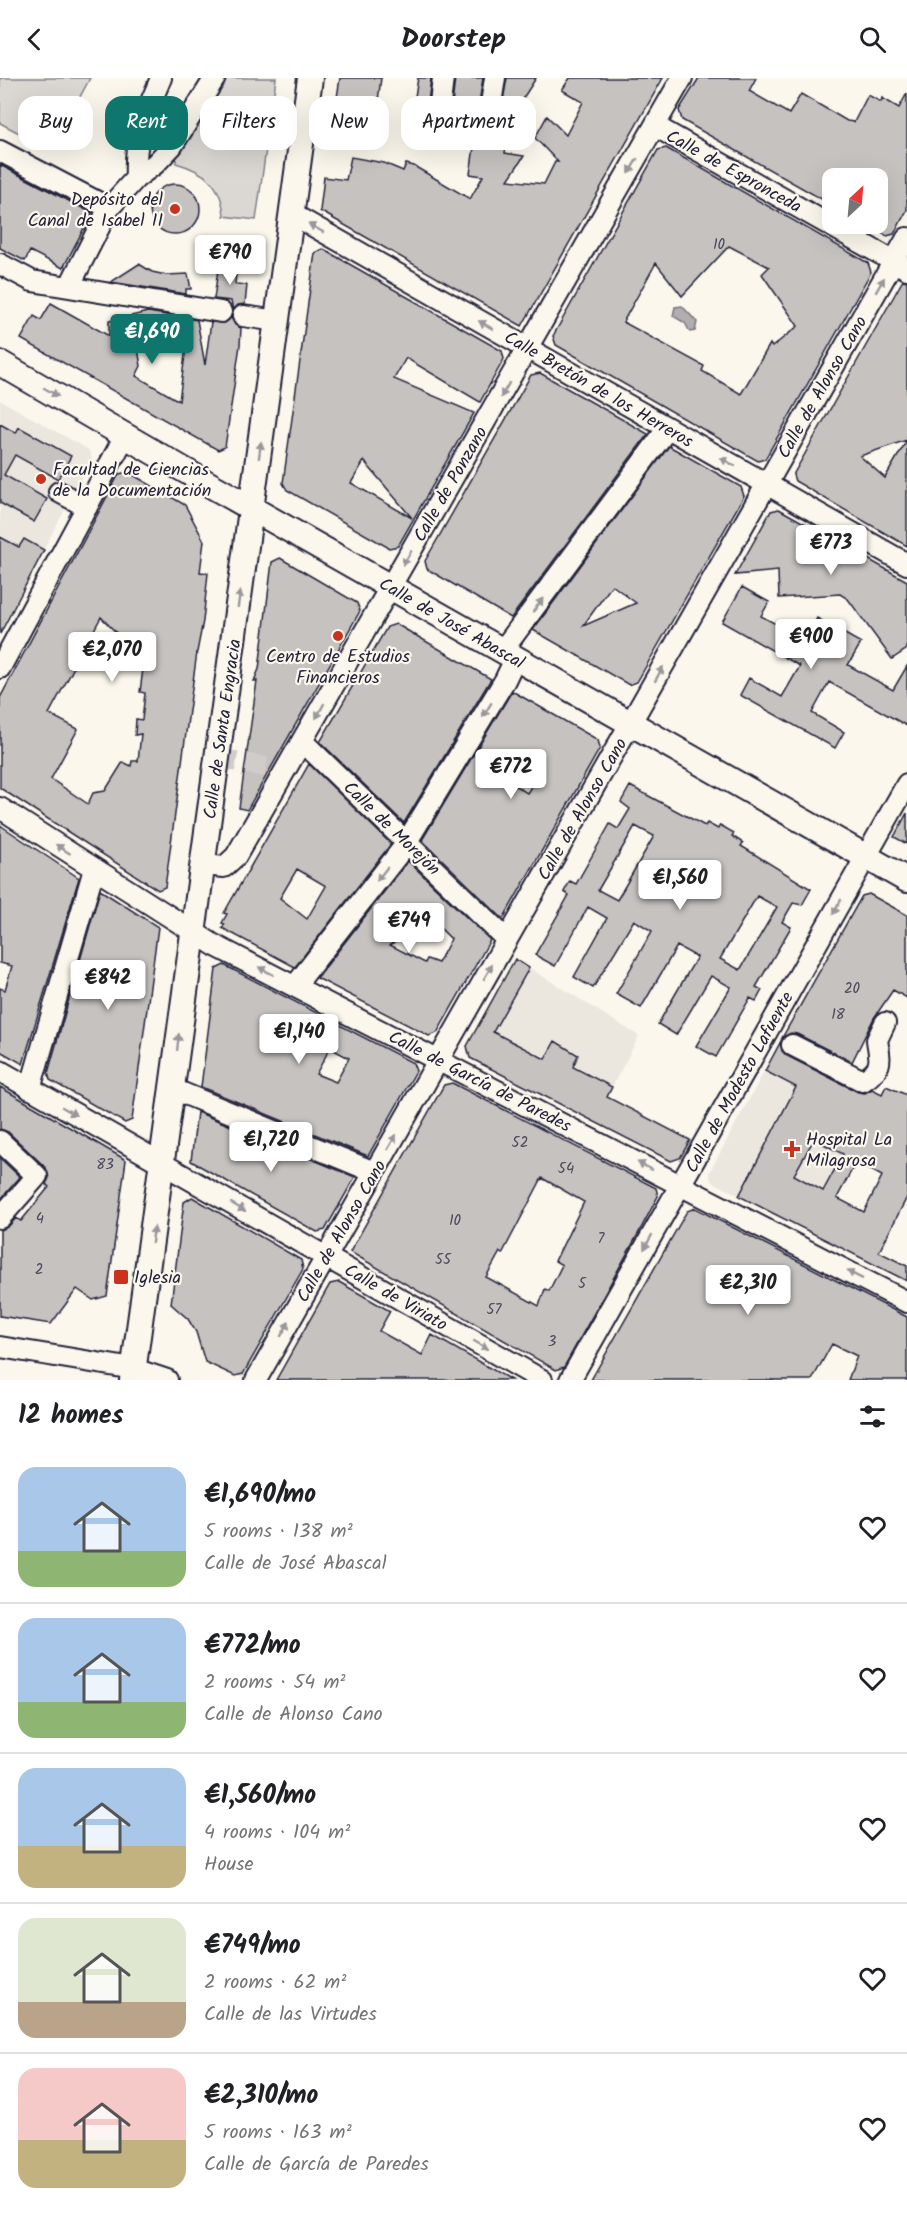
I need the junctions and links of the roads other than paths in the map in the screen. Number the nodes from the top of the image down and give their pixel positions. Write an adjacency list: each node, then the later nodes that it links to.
1 (161, 78): 11 (street)
2 (215, 78): 11 (street)
3 (310, 78): 13 (main road, Calle de Santa Engracia)
4 (443, 78): 7 (street)
5 (495, 78): 8 (street)
6 (682, 78): 9 (street, Calle de Ponzano)
7 (441, 96)
8 (492, 96)
9 (655, 126): 16 (street, Calle de Espronceda); 21 (street, Calle de Ponzano, one-way to 21)
10 (0, 151): 12 (street)
11 (136, 177): 12 (street)
12 (109, 208): 17 (street)
13 (292, 214): 20 (main road, Calle de Santa Engracia); 21 (street, Calle Bretón de los Herreros, one-way to 13)
14 (907, 238): 16 (street, Calle de Alonso Cano)
15 (0, 264): 17 (street)
16 (901, 265): 25 (street, Calle de Alonso Cano, one-way to 16)
17 (70, 285): 18 (street)
18 (221, 312)
19 (243, 316): 20 (street)
20 (277, 321): 28 (main road, Calle de Santa Engracia, one-way to 20)
21 (529, 349): 23 (street, Calle Bretón de los Herreros); 30 (street, Calle de Ponzano, one-way to 30)
22 (0, 363): 24 (main road, Calle de José Abascal, one-way to 24)
23 (668, 428): 25 (street, Calle Bretón de los Herreros, one-way to 23); 31 (street, one-way to 23)
24 (126, 434): 27 (street); 28 (main road, Calle de José Abascal)
25 (767, 485): 29 (street, Calle Bretón de los Herreros); 33 (street, Calle de Alonso Cano, one-way to 25)
26 (59, 492): 27 (street)
27 (87, 507): 32 (street)
28 (252, 508): 30 (main road, Calle de José Abascal); 39 (main road, Calle de Santa Engracia, one-way to 28)
29 (907, 564)
30 (390, 587): 31 (main road, Calle de José Abascal); 34 (street, Calle de Ponzano, one-way to 34)
31 (508, 655): 33 (main road, Calle de José Abascal); 37 (street, one-way to 37)
32 (0, 668)
33 (630, 724): 38 (main road, Calle de José Abascal); 43 (street, Calle de Alonso Cano)
34 (303, 742): 37 (street, Calle de Morejón); 39 (street, Calle de Ponzano)
35 (907, 784): 38 (street, Calle de Modesto Lafuente)
36 (0, 808): 40 (street, Calle de García de Paredes, one-way to 36)
37 (407, 842): 43 (street, Calle de Morejón); 44 (street, one-way to 44)
38 (866, 856): 41 (main road, Calle de José Abascal); 46 (street, Calle de Modesto Lafuente, one-way to 46)
39 (204, 865): 42 (main road, Calle de Santa Engracia)
40 (94, 869): 42 (street, Calle de García de Paredes); 49 (street)
41 (907, 880)
42 (193, 932): 44 (street, Calle de García de Paredes, one-way to 42); 50 (main road, Calle de Santa Engracia, one-way to 42)
43 (507, 939): 47 (street, Calle de Alonso Cano, one-way to 43)
44 (295, 986): 47 (street, Calle de García de Paredes)
45 (885, 1023): 46 (street)
46 (779, 1038): 54 (street, Calle de Modesto Lafuente)
47 (439, 1059): 53 (street, Calle de Alonso Cano, one-way to 47); 54 (street, Calle de García de Paredes, one-way to 47)
48 (0, 1071): 49 (street, Calle de Viriato)
49 (30, 1089): 52 (street, Calle de Viriato, one-way to 52)
50 (172, 1089): 52 (main road, Calle de Santa Engracia); 53 (street)
51 (0, 1141): 55 (street)
52 (162, 1165): 56 (street, Calle de Viriato, one-way to 56); 59 (main road, Calle de Santa Engracia, one-way to 52)
53 (374, 1172): 56 (street, Calle de Alonso Cano)
54 (681, 1184): 57 (street, Calle de García de Paredes, one-way to 54); 63 (street, Calle de Modesto Lafuente, one-way to 63)
55 (0, 1218)
56 (326, 1257): 61 (street, Calle de Alonso Cano, one-way to 56); 62 (street, Calle de Viriato, one-way to 62)
57 (907, 1302)
58 (0, 1347): 59 (street)
59 (133, 1374): 60 (street)
60 (167, 1380)
61 (256, 1380)
62 (542, 1380)
63 (570, 1380)

